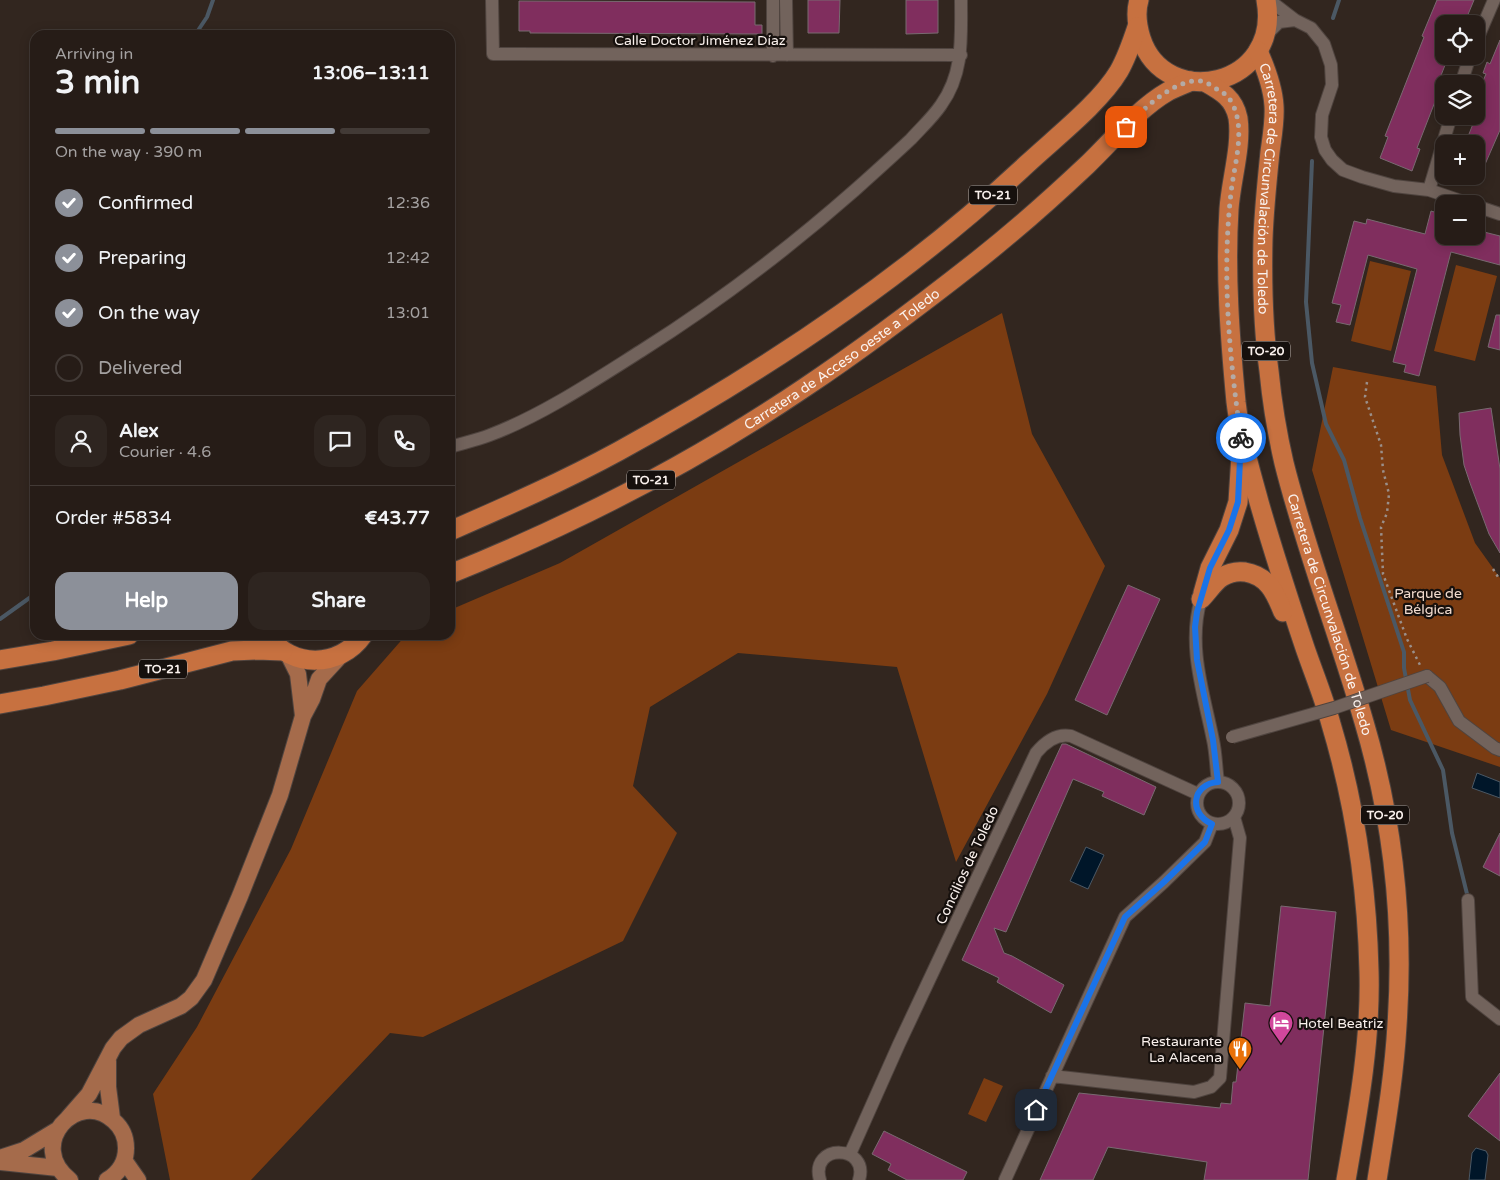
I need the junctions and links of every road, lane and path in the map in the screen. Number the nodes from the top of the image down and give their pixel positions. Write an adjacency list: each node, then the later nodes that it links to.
1 (492, 0): 13 (street, Calle Doctor Jiménez Díaz)
2 (773, 0): 13 (street)
3 (786, 0): 14 (street)
4 (962, 0): 12 (street)
5 (1139, 0): 10 (highway, Carretera de Circunvalación de Toledo / TO-20)
6 (1267, 0): 8 (street); 11 (highway, Carretera de Circunvalación de Toledo / TO-20)
7 (1494, 0): 9 (street)
8 (1294, 20): 11 (street); 17 (street)
9 (1485, 21)
10 (1137, 27): 15 (highway, Carretera de Circunvalación de Toledo / TO-20); 24 (highway, TO-21)
11 (1262, 44): 15 (highway, Carretera de Circunvalación de Toledo); 62 (highway, Carretera de Circunvalación de Toledo / TO-20)
12 (961, 55): 14 (street, Calle Doctor Jiménez Díaz); 23 (street)
13 (773, 56): 14 (street, Calle Doctor Jiménez Díaz)
14 (787, 56)
15 (1198, 82): 22 (highway, Carretera de Circunvalación de Toledo / TO-20); 26 (highway, Carretera de Acceso oeste a Toledo / TO-21)
16 (1448, 125): 17 (street)
17 (1429, 190): 18 (street)
18 (1444, 195)
19 (1485, 209): 20 (street)
20 (1500, 214)
21 (1367, 382): 35 (path)
22 (1242, 441): 28 (highway); 36 (highway, Carretera de Circunvalación de Toledo / TO-20)
23 (455, 446)
24 (455, 529)
25 (1493, 569): 27 (path)
26 (455, 572)
27 (1500, 580)
28 (1201, 599): 36 (highway); 41 (street)
29 (105, 640): 34 (highway)
30 (271, 640): 32 (highway)
31 (359, 640): 33 (highway, TO-21)
32 (286, 652): 33 (highway, TO-21); 37 (highway, TO-21); 38 (main road)
33 (342, 654): 38 (main road)
34 (0, 660)
35 (1427, 676): 39 (street, bridge); 40 (street)
36 (1318, 686): 61 (highway, Carretera de Circunvalación de Toledo / TO-20)
37 (0, 704)
38 (303, 716): 47 (main road)
39 (1232, 737)
40 (1500, 750)
41 (1218, 782): 42 (street); 43 (street)
42 (1198, 794): 44 (street); 51 (street, Concilios de Toledo)
43 (1234, 817): 44 (street); 48 (street)
44 (1212, 824): 48 (street)
45 (1468, 900): 46 (street)
46 (1500, 1019)
47 (108, 1058): 49 (main road); 50 (main road)
48 (1052, 1076): 60 (street)
49 (112, 1118): 50 (main road); 53 (main road)
50 (62, 1124): 52 (main road); 55 (main road)
51 (850, 1154): 58 (street); 59 (street)
52 (0, 1158)
53 (124, 1160): 56 (main road); 57 (main road)
54 (0, 1162): 55 (main road)
55 (64, 1176)
56 (108, 1180)
57 (138, 1180)
58 (820, 1180)
59 (859, 1180)
60 (1005, 1180)
61 (1346, 1180)
62 (1376, 1180)

